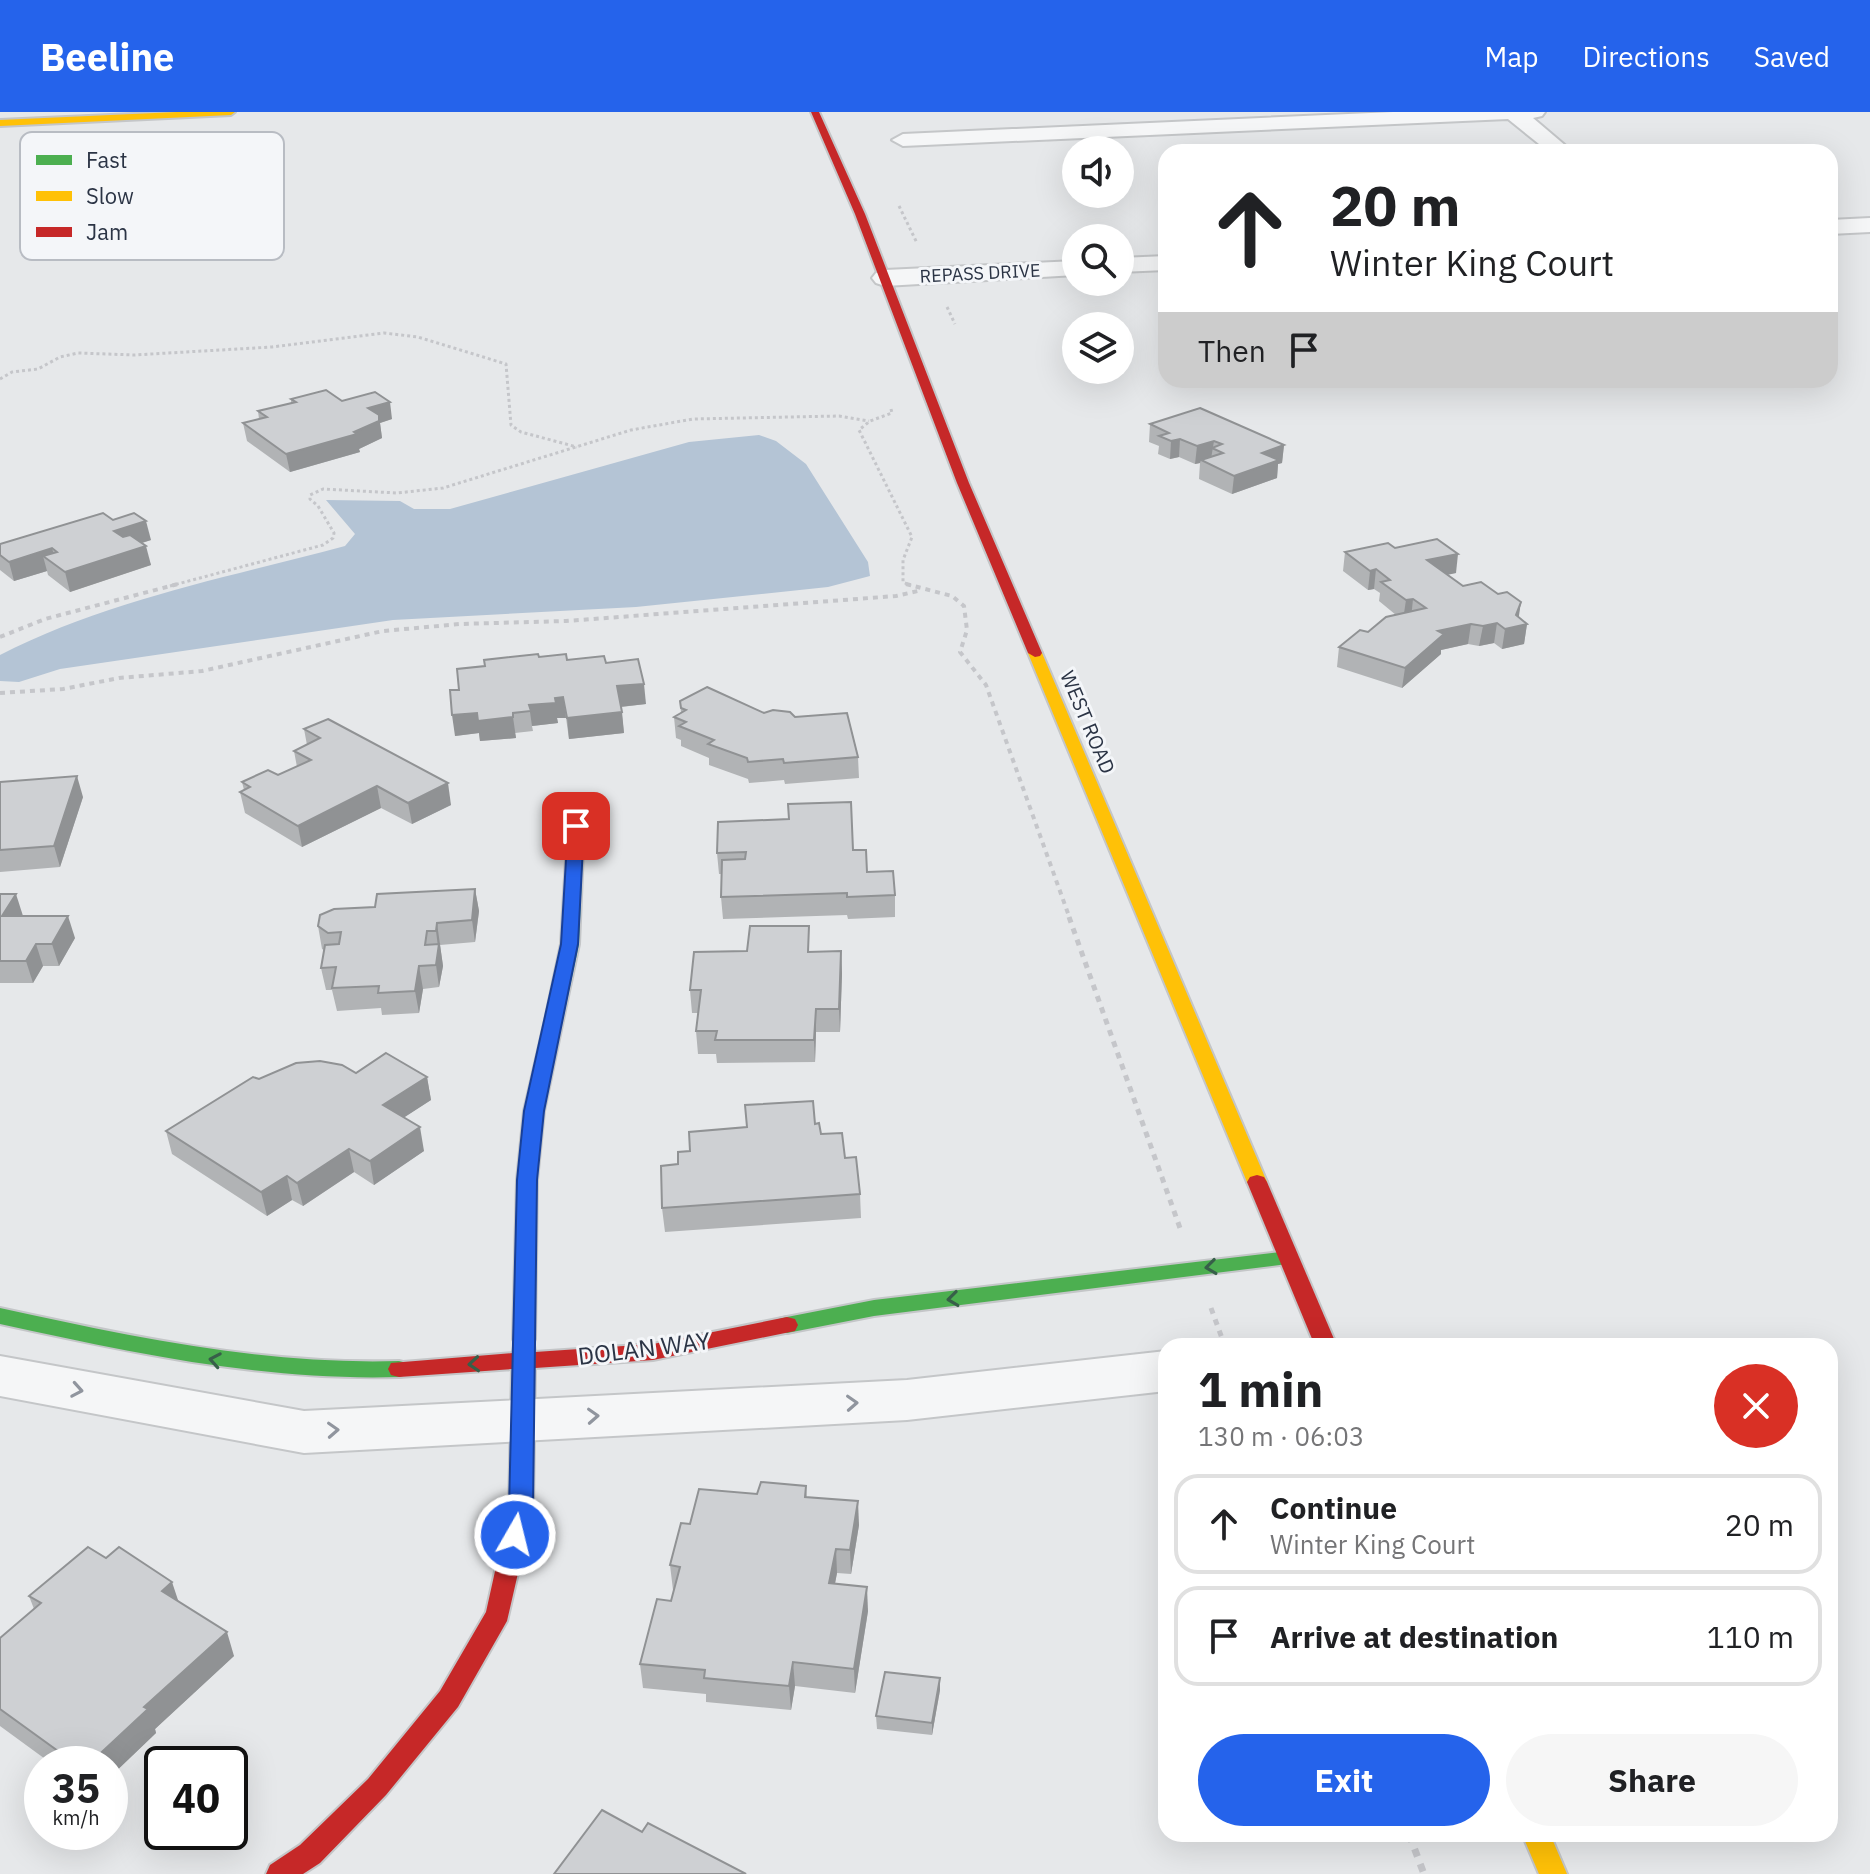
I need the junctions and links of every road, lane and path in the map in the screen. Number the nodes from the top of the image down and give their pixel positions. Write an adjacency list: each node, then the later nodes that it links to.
1 (231, 112): 6 (street)
2 (815, 112): 17 (street, WEST ROAD)
3 (1512, 112): 4 (street); 5 (street); 9 (street)
4 (1535, 112)
5 (1482, 113): 7 (street); 8 (street)
6 (0, 123)
7 (903, 140)
8 (1520, 144)
9 (1552, 144)
10 (894, 194): 16 (path)
11 (1870, 225): 12 (street)
12 (1838, 227)
13 (1158, 263): 14 (street)
14 (1134, 264)
15 (1062, 269): 16 (street, REPASS DRIVE)
16 (933, 275): 17 (street, REPASS DRIVE); 18 (path)
17 (885, 278): 28 (street, WEST ROAD)
18 (955, 324)
19 (0, 379): 22 (path)
20 (890, 404): 21 (path)
21 (870, 421): 22 (path); 23 (path)
22 (578, 447): 24 (path)
23 (919, 591): 25 (path); 27 (path)
24 (0, 637)
25 (0, 693)
26 (576, 826): 31 (street)
27 (1178, 1223)
28 (1288, 1258): 30 (street, WEST ROAD); 31 (street, DOLAN WAY, one-way to 31)
29 (0, 1316): 31 (street, DOLAN WAY, one-way to 29)
30 (1323, 1338)
31 (524, 1361): 34 (street)
32 (1158, 1372): 34 (street, one-way to 32)
33 (0, 1376): 34 (street, one-way to 34)
34 (523, 1420): 37 (street)
35 (1412, 1842): 38 (path)
36 (1539, 1842): 39 (street)
37 (280, 1874)
38 (1424, 1874)
39 (1553, 1874)

